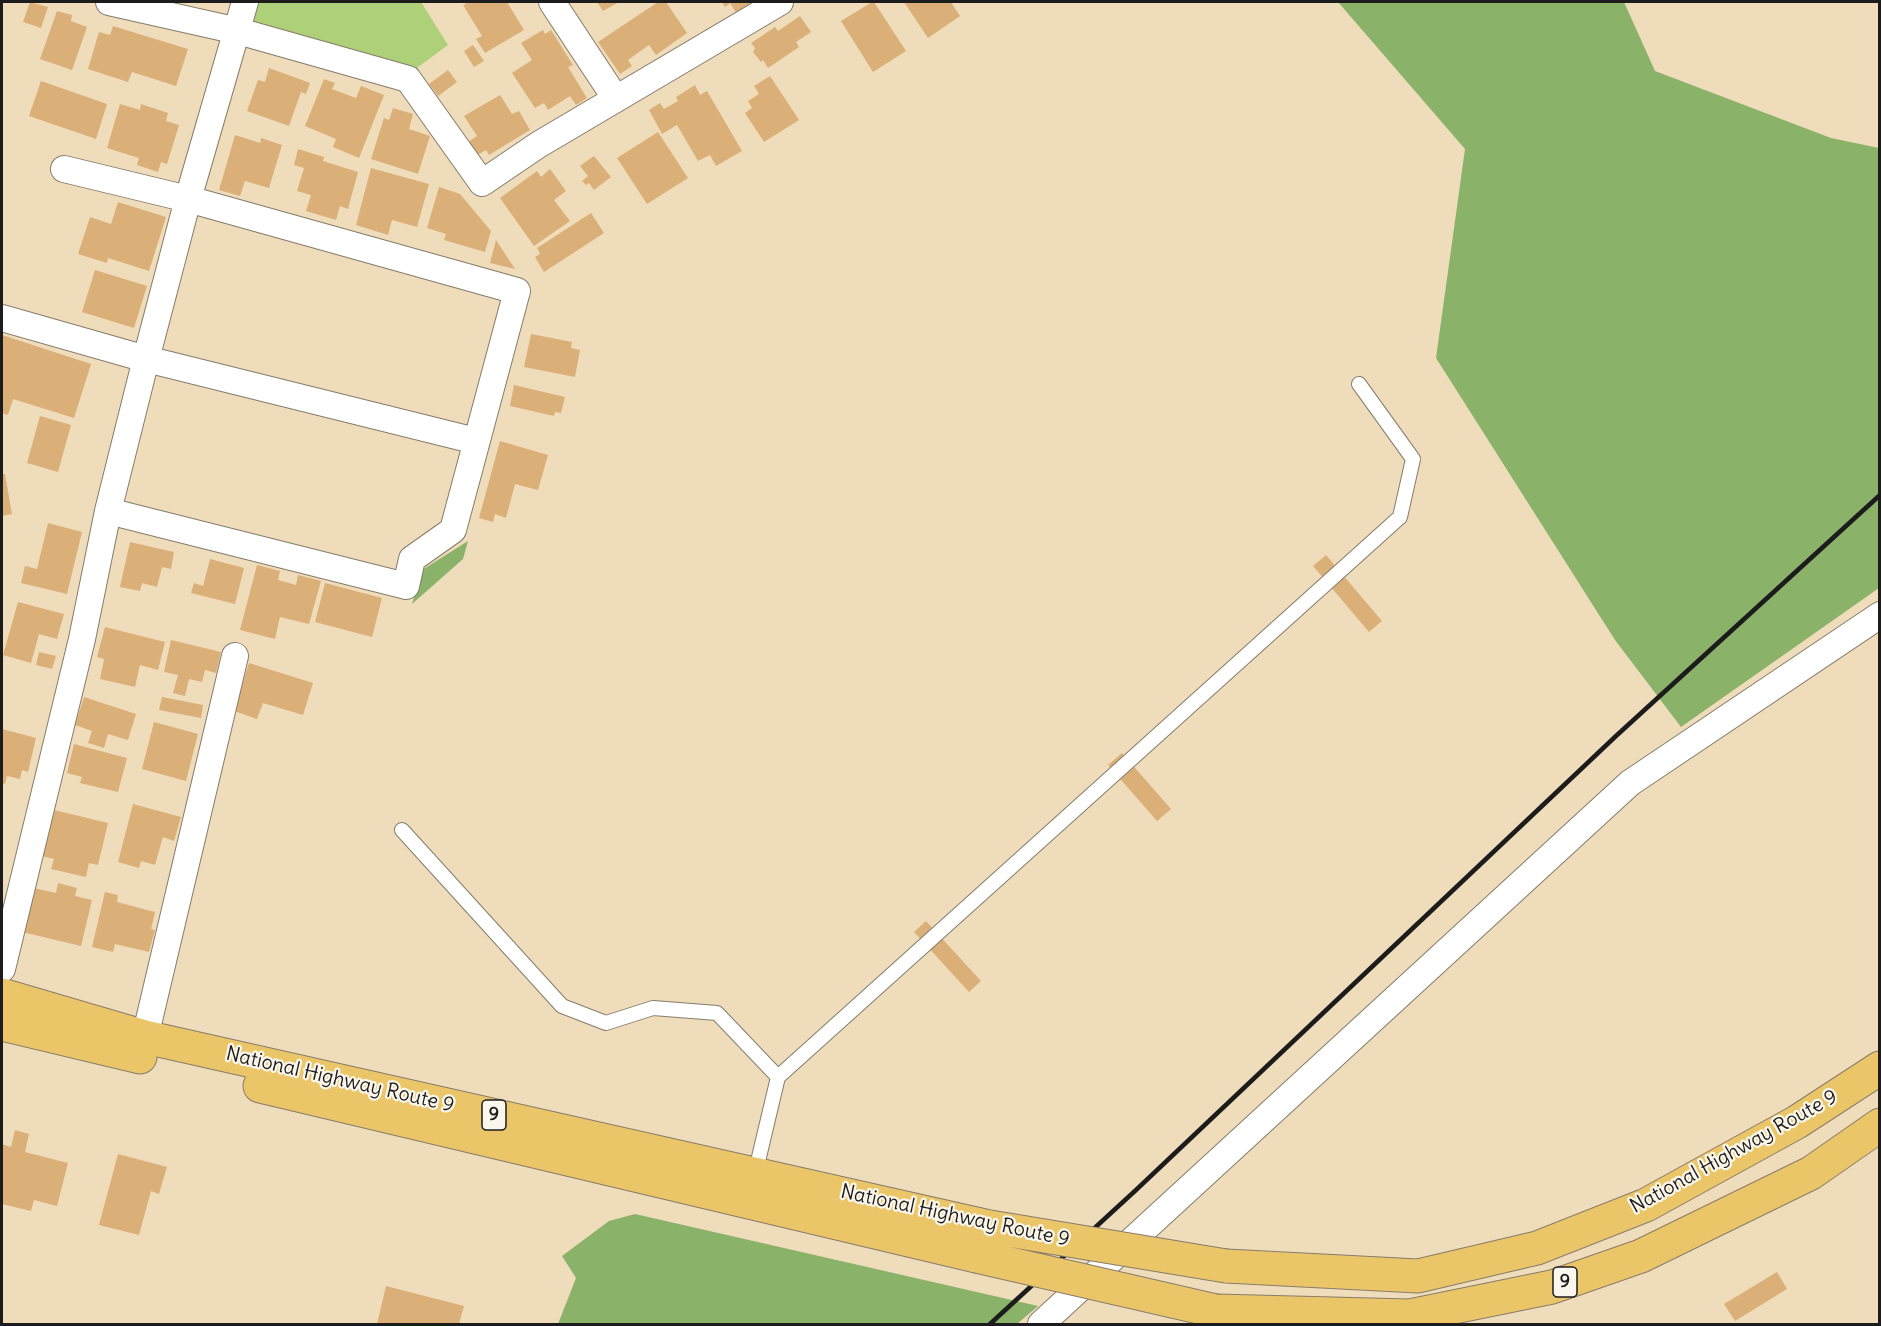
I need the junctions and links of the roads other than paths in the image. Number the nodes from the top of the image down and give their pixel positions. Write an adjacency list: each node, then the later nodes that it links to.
1 (109, 2): 5 (street)
2 (245, 2): 6 (street)
3 (552, 2): 7 (street)
4 (780, 2): 7 (street)
5 (158, 8): 6 (street)
6 (238, 31): 7 (street); 9 (street)
7 (616, 99)
8 (64, 169): 9 (street)
9 (188, 199): 11 (street); 13 (street)
10 (2, 318): 11 (street)
11 (146, 359): 13 (street); 14 (street)
12 (1359, 384): 23 (lane)
13 (476, 441): 14 (street)
14 (108, 511): 18 (street)
15 (1880, 615): 26 (street)
16 (235, 656): 21 (street)
17 (402, 830): 23 (lane)
18 (2, 969)
19 (2, 995): 21 (highway, National Highway Route 9 / 9)
20 (2, 1024): 24 (highway, National Highway Route 9 / 9, bridge)
21 (145, 1036): 25 (highway, National Highway Route 9 / 9)
22 (1880, 1068): 25 (highway, National Highway Route 9 / 9, bridge)
23 (778, 1077): 25 (lane)
24 (1880, 1125)
25 (755, 1174)
26 (1041, 1324)

